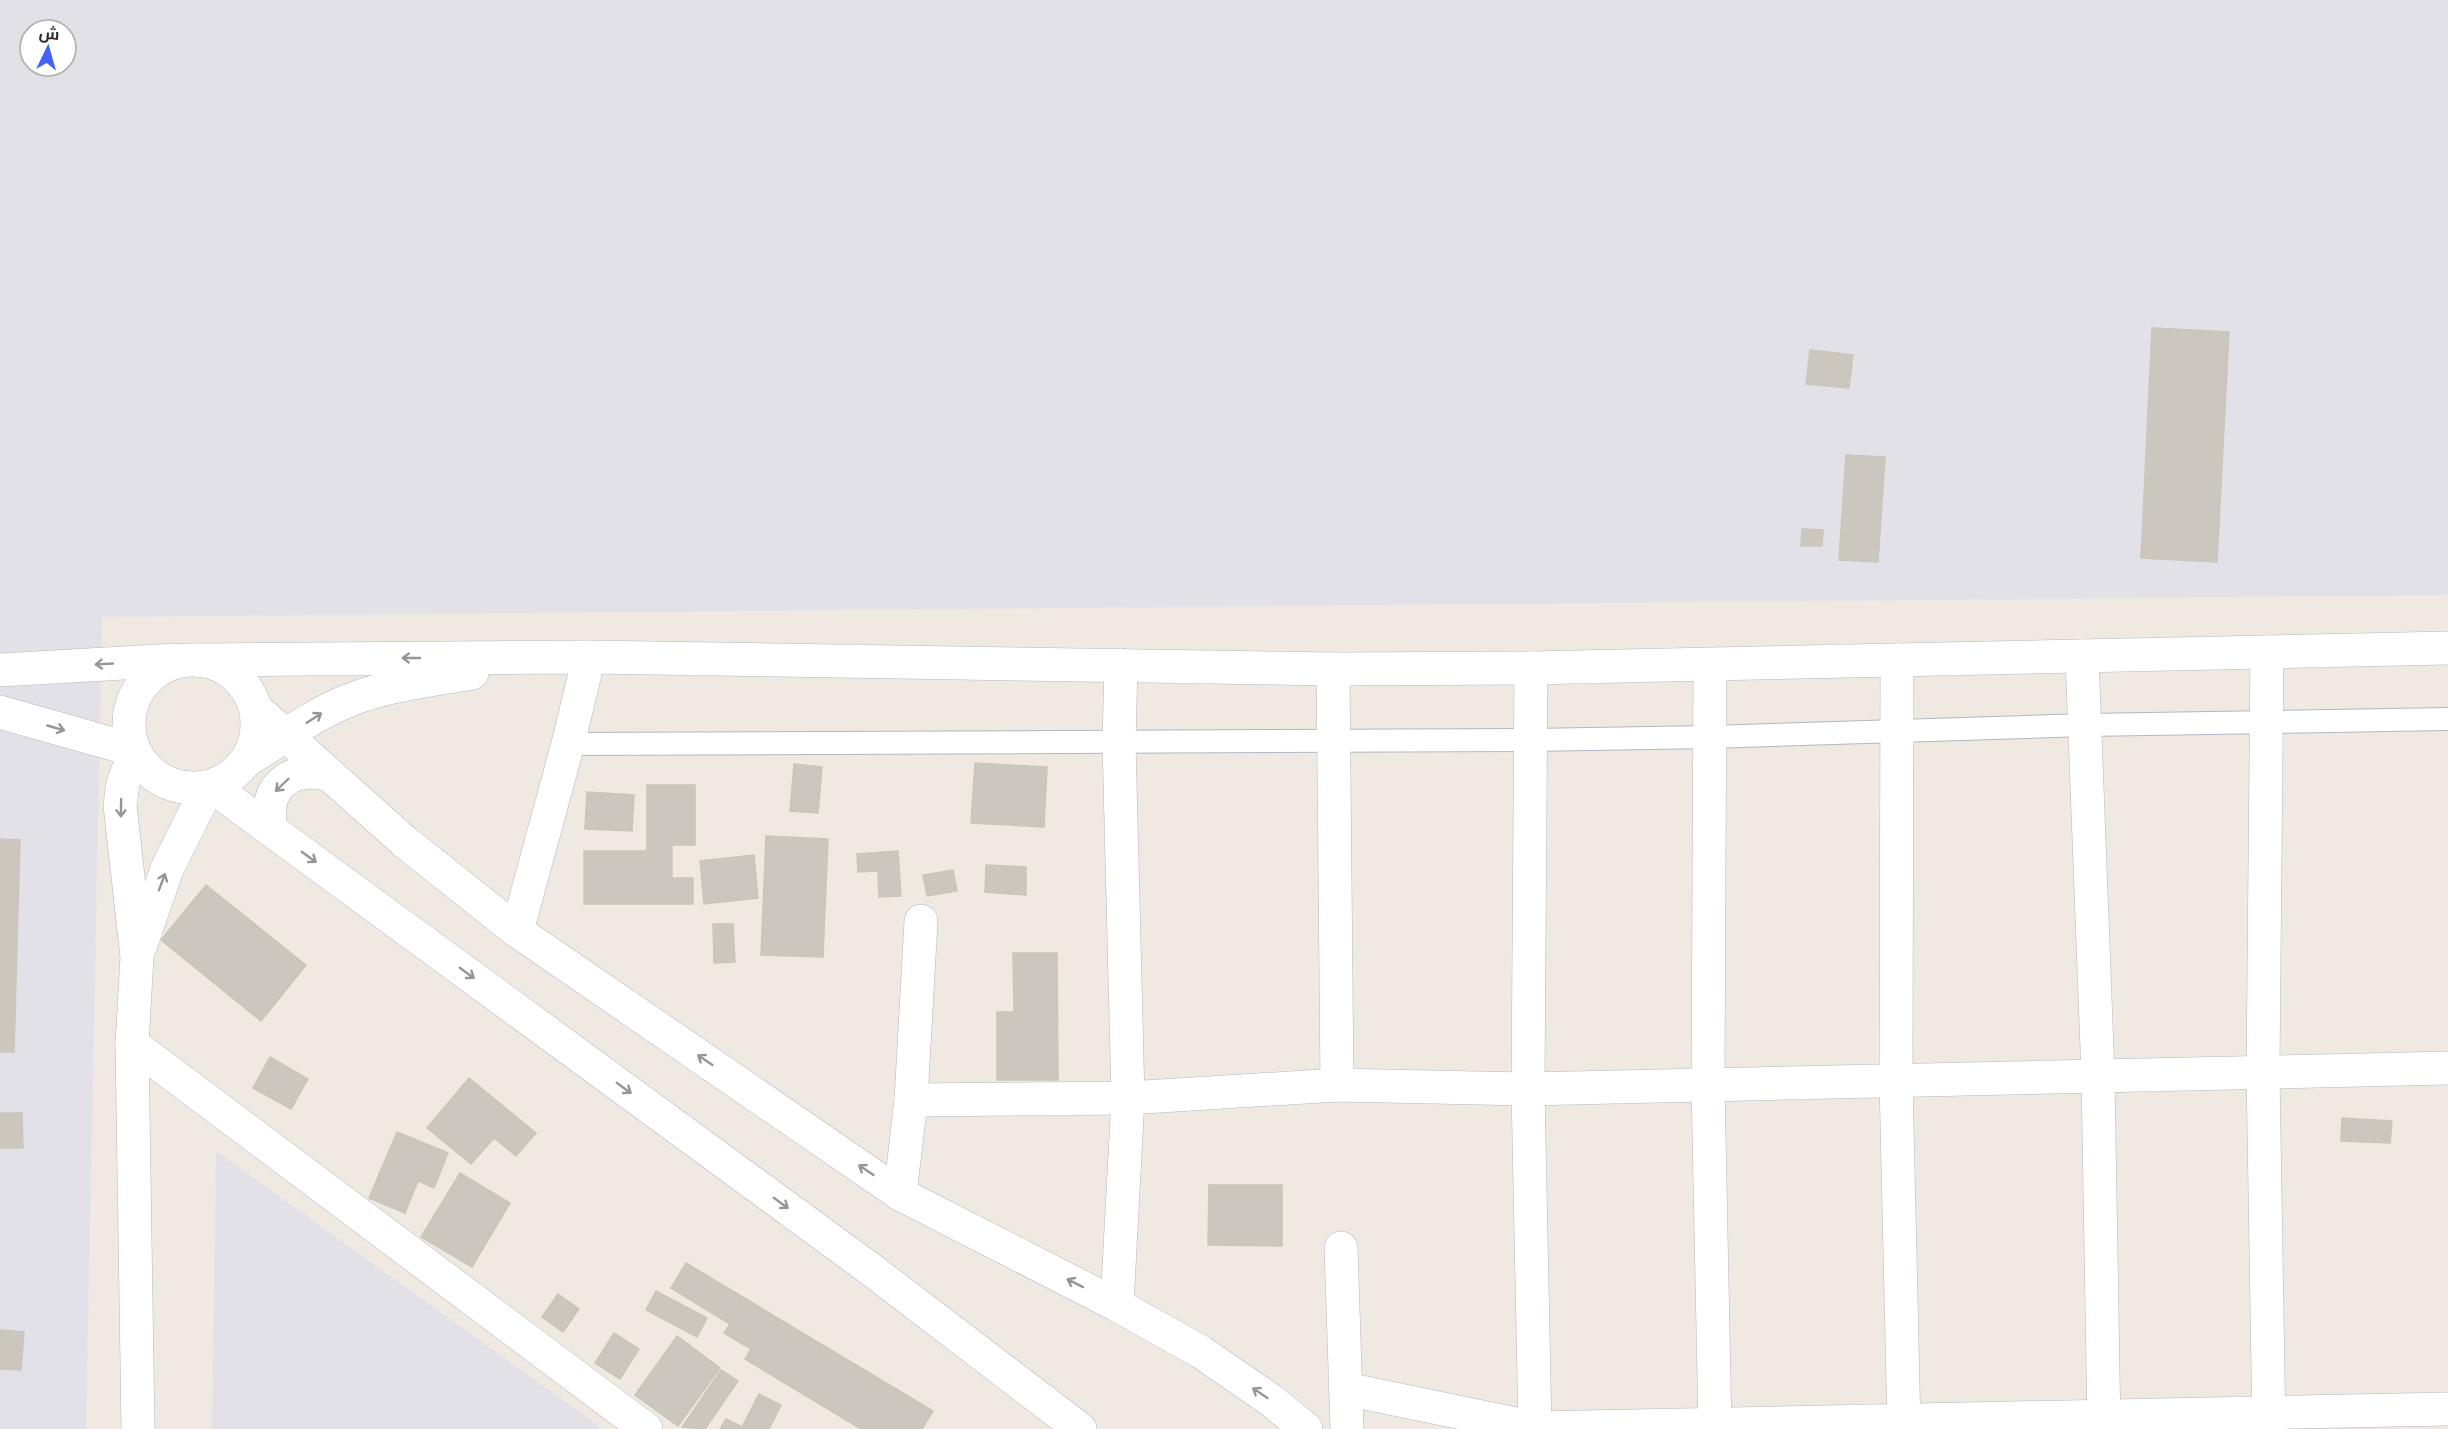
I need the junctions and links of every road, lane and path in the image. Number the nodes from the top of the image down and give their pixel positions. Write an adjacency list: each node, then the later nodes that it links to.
1 (2448, 648): 2 (street)
2 (2267, 652): 3 (street); 16 (street)
3 (2082, 656): 7 (street); 17 (street)
4 (553, 657): 5 (street); 6 (street, one-way to 6); 19 (street, one-way to 4)
5 (589, 657): 8 (street); 24 (street)
6 (190, 660): 12 (street, one-way to 12); 13 (street); 25 (street)
7 (1897, 660): 9 (street); 18 (street)
8 (1121, 665): 11 (street); 23 (street)
9 (1710, 665): 10 (street); 20 (street)
10 (1531, 668): 11 (street); 21 (street)
11 (1333, 669): 22 (street)
12 (0, 670)
13 (256, 709): 19 (street); 26 (street)
14 (0, 712): 25 (street, one-way to 25)
15 (2448, 719): 16 (lane)
16 (2266, 721): 17 (lane); 35 (street)
17 (2085, 725): 18 (lane); 36 (street)
18 (1897, 730): 20 (lane); 37 (street)
19 (286, 737): 26 (street); 27 (street)
20 (1710, 737): 21 (lane); 38 (street)
21 (1530, 740): 22 (lane); 40 (street)
22 (1334, 741): 23 (lane); 39 (street)
23 (1119, 742): 24 (lane); 41 (street)
24 (568, 744): 31 (street)
25 (134, 751): 28 (street); 32 (street, one-way to 32)
26 (246, 761): 28 (street)
27 (327, 774): 29 (street, one-way to 29); 31 (street)
28 (209, 786): 29 (street); 32 (street, one-way to 28)
29 (271, 829): 54 (street, one-way to 54)
30 (921, 921): 42 (street)
31 (517, 931): 43 (street, one-way to 31)
32 (137, 957): 33 (street)
33 (132, 1044): 52 (street); 53 (street)
34 (2448, 1068): 35 (street)
35 (2263, 1072): 36 (street); 48 (street)
36 (2097, 1075): 37 (street); 49 (street)
37 (1896, 1080): 38 (street); 50 (street)
38 (1708, 1084): 40 (street); 51 (street)
39 (1337, 1085): 40 (street); 41 (street)
40 (1528, 1089): 57 (street)
41 (1128, 1098): 42 (street); 45 (street)
42 (911, 1100): 43 (street)
43 (900, 1194): 45 (street, one-way to 43)
44 (1341, 1248): 46 (street)
45 (1117, 1305): 55 (street, one-way to 45)
46 (1346, 1389): 56 (street); 57 (street)
47 (2448, 1408): 48 (street)
48 (2269, 1421): 49 (street)
49 (2104, 1423): 50 (street)
50 (1904, 1425): 51 (street)
51 (1715, 1427): 57 (street)
52 (138, 1429)
53 (646, 1429)
54 (1080, 1429)
55 (1306, 1429)
56 (1347, 1429)
57 (1535, 1429)

